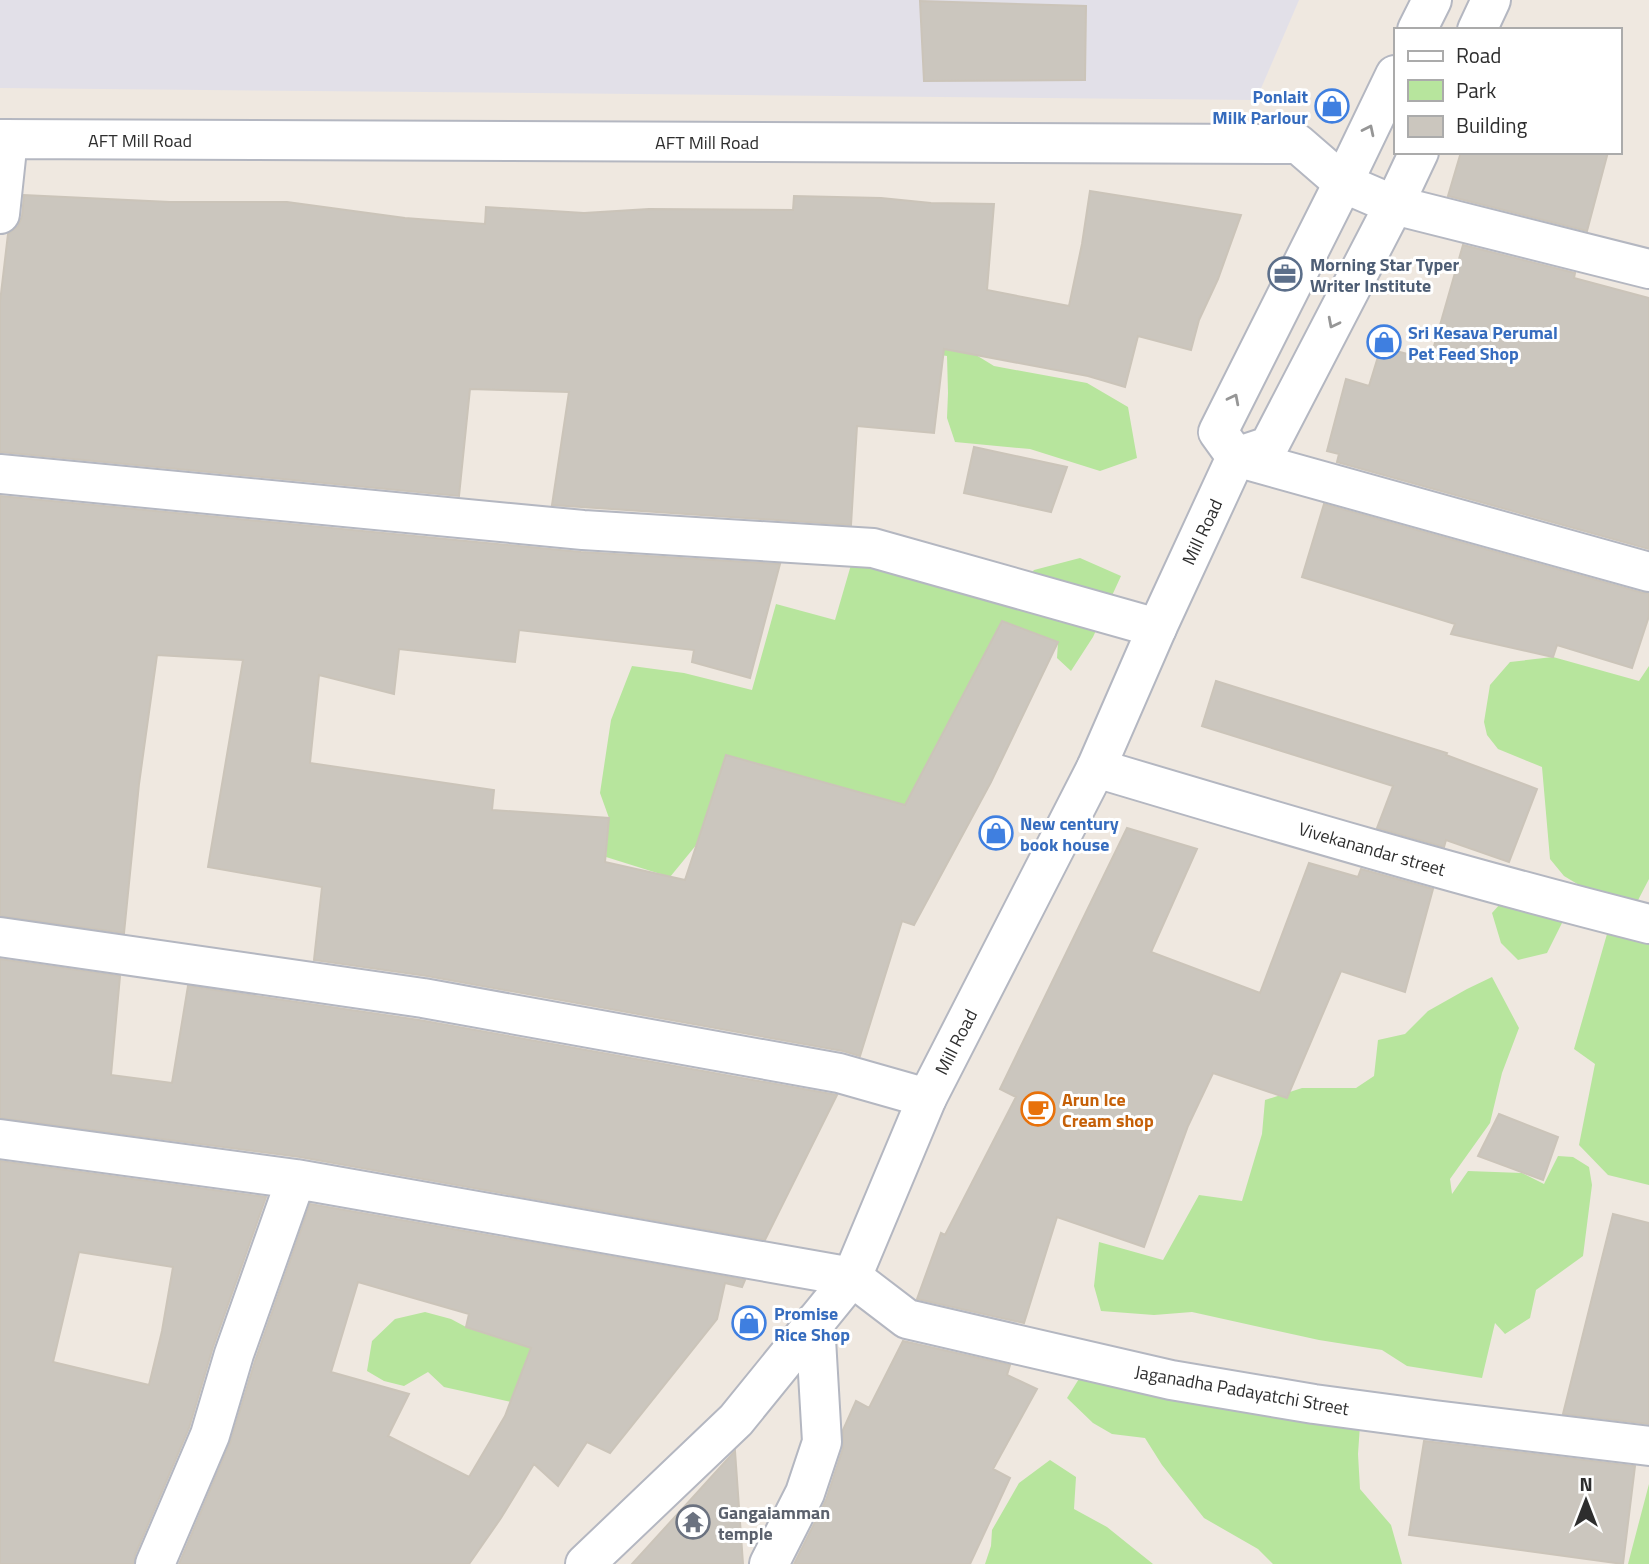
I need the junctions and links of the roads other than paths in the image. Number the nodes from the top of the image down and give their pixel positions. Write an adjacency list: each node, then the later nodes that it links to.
1 (1432, 0): 3 (street)
2 (1491, 0): 4 (street)
3 (1418, 28)
4 (1478, 28)
5 (1394, 77): 8 (street, one-way to 5)
6 (4, 139): 8 (street, AFT Mill Road); 10 (street)
7 (1418, 154): 9 (street)
8 (1343, 183): 9 (street, AFT Mill Road); 12 (street, one-way to 8)
9 (1394, 205): 11 (street, AFT Mill Road); 12 (street, one-way to 12)
10 (0, 214)
11 (1649, 269)
12 (1237, 457): 14 (street); 15 (street, Mill Road)
13 (0, 474): 15 (street)
14 (1649, 572)
15 (1157, 628): 16 (street, Mill Road)
16 (1096, 768): 17 (street, Vivekanandar street); 19 (street, Mill Road)
17 (1649, 924)
18 (0, 937): 19 (street)
19 (927, 1098): 22 (street, Mill Road)
20 (0, 1139): 21 (street)
21 (296, 1179): 22 (street); 25 (street)
22 (852, 1277): 23 (street, Mill Road); 24 (street, Jaganadha Padayatchi Street)
23 (815, 1322): 26 (street, Mill Road); 27 (street)
24 (1649, 1446)
25 (155, 1564)
26 (585, 1564)
27 (769, 1564)

